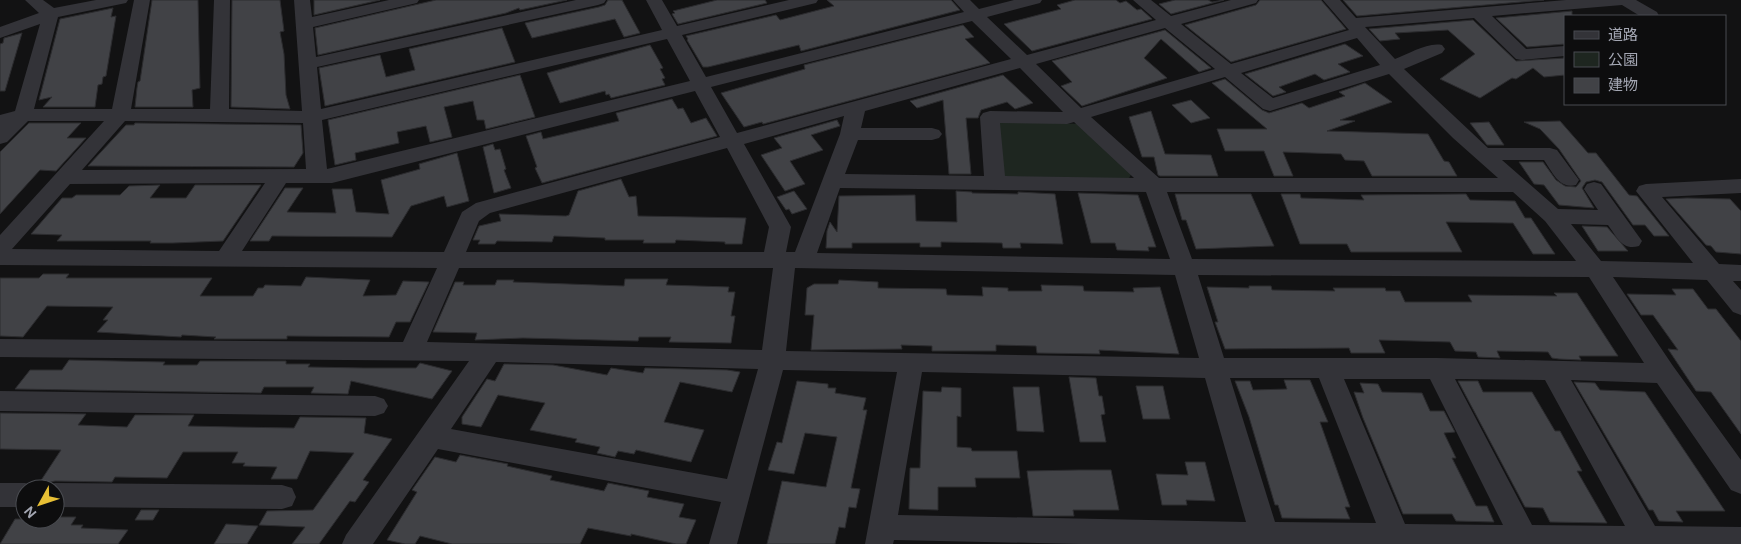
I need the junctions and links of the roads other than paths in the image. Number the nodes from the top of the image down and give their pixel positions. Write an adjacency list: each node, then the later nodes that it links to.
1 (34, 0): 17 (street)
2 (120, 0): 17 (street)
3 (142, 0): 33 (street)
4 (222, 0): 36 (street)
5 (302, 0): 21 (street)
6 (411, 0): 21 (street)
7 (598, 0): 28 (street)
8 (654, 0): 23 (street)
9 (810, 0): 23 (street)
10 (961, 0): 18 (street)
11 (1034, 0): 18 (street)
12 (1142, 0): 20 (street)
13 (1250, 0): 20 (street)
14 (1331, 0): 22 (street)
15 (1625, 0): 16 (street); 19 (street)
16 (1478, 12): 22 (street); 26 (street)
17 (51, 14): 24 (street); 35 (street)
18 (976, 14): 27 (street); 31 (street)
19 (1649, 15)
20 (1168, 22): 27 (street); 30 (street)
21 (304, 24): 28 (street)
22 (1356, 27): 29 (street); 30 (street)
23 (671, 32): 31 (street); 37 (street)
24 (0, 33)
25 (1436, 49): 29 (street)
26 (1564, 51)
27 (1023, 62): 32 (street); 34 (street)
28 (308, 64): 37 (street)
29 (1392, 67): 30 (street); 43 (street)
30 (1228, 70): 34 (street)
31 (700, 84): 42 (street); 45 (street)
32 (856, 107): 39 (street); 42 (street)
33 (121, 114): 35 (street); 36 (street); 46 (street)
34 (1076, 114): 49 (street); 50 (street)
35 (23, 115): 38 (street); 41 (street)
36 (218, 115): 37 (street)
37 (312, 117): 45 (street)
38 (0, 121)
39 (850, 134): 40 (street); 48 (street)
40 (932, 134)
41 (0, 138)
42 (733, 141): 60 (street); 61 (street)
43 (1483, 154): 47 (street); 51 (street)
44 (280, 176): 45 (street); 46 (street); 59 (street)
45 (317, 176)
46 (66, 177): 57 (street)
47 (1569, 180)
48 (834, 181): 49 (street); 61 (street)
49 (995, 184): 50 (street)
50 (1154, 185): 51 (street); 62 (street)
51 (1520, 185): 54 (street)
52 (1741, 186): 64 (street)
53 (1594, 189): 55 (street)
54 (1553, 216): 55 (street); 63 (street)
55 (1614, 218): 56 (street)
56 (1631, 241)
57 (0, 249)
58 (0, 256): 59 (street)
59 (226, 258): 60 (street)
60 (451, 260): 61 (street); 68 (street)
61 (787, 260): 62 (street); 70 (street)
62 (1184, 267): 63 (street); 73 (street)
63 (1596, 270): 64 (street); 76 (street)
64 (1713, 272): 65 (street); 66 (street)
65 (1741, 272)
66 (1741, 306)
67 (0, 348): 68 (street)
68 (411, 352): 69 (street)
69 (489, 352): 70 (street); 79 (street)
70 (773, 360): 71 (street); 81 (street)
71 (911, 362): 73 (street); 86 (street)
72 (1327, 367): 73 (street); 74 (street); 87 (street)
73 (1214, 368): 89 (street)
74 (1437, 368): 75 (street); 88 (street)
75 (1552, 370): 76 (street); 91 (street)
76 (1664, 373): 80 (street)
77 (0, 401): 78 (street)
78 (375, 406)
79 (432, 437): 81 (street); 92 (street)
80 (1741, 482)
81 (738, 493): 93 (street)
82 (0, 495): 83 (street)
83 (15, 495)
84 (65, 495): 85 (street)
85 (282, 497)
86 (880, 536): 89 (street)
87 (1396, 537): 88 (street); 89 (street)
88 (1524, 538): 91 (street)
89 (1266, 540)
90 (1741, 540): 91 (street)
91 (1642, 541)
92 (356, 544)
93 (724, 544)

